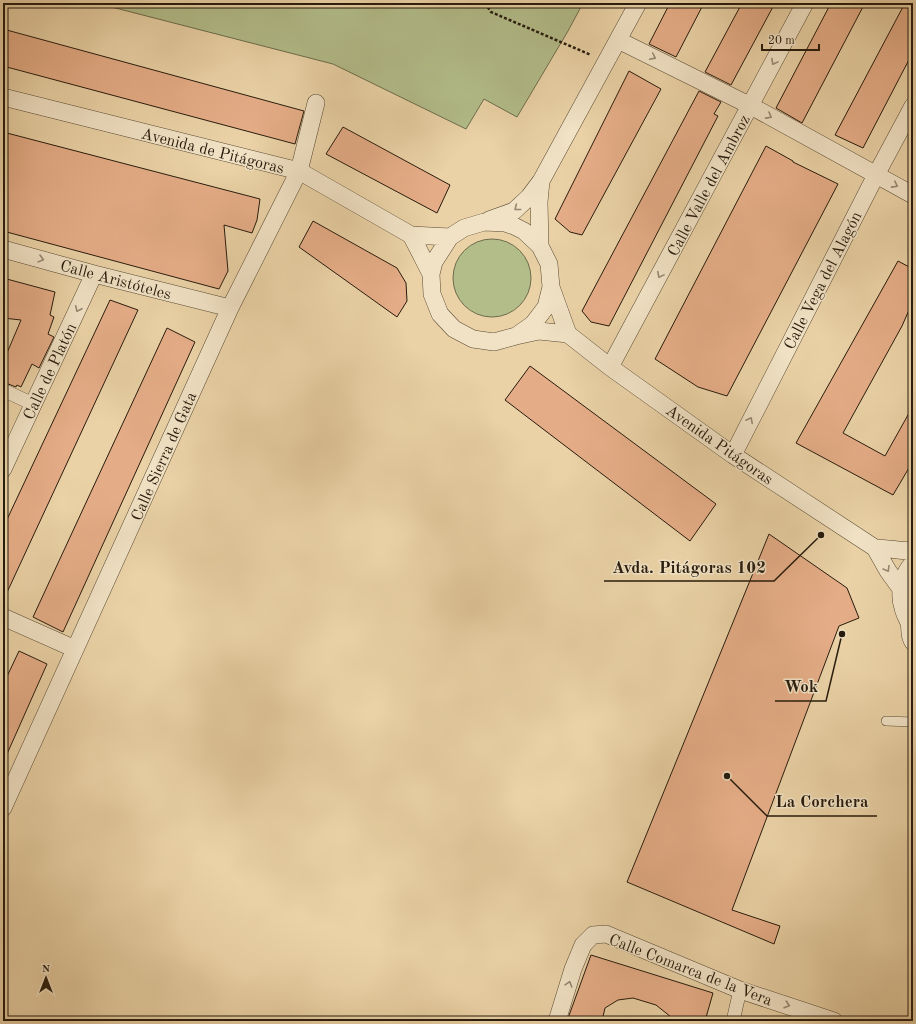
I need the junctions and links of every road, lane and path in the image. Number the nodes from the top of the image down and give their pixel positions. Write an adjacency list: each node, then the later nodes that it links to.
1 (485, 3): 5 (path)
2 (638, 3): 4 (street)
3 (805, 3): 8 (street, Calle Valle del Ambroz, one-way to 8)
4 (618, 40): 5 (street); 8 (street, one-way to 8)
5 (606, 61): 12 (street)
6 (3, 97): 10 (street, Avenida de Pitágoras)
7 (316, 103): 10 (street, Calle Sierra de Gata)
8 (751, 106): 11 (street, one-way to 11); 25 (street, Calle Valle del Ambroz, one-way to 25)
9 (913, 106): 11 (street, Calle Vega del Alagón)
10 (298, 171): 15 (street, Avenida de Pitágoras); 22 (street, Calle Sierra de Gata)
11 (876, 175): 13 (street, one-way to 13); 28 (street, Calle Vega del Alagón, one-way to 11)
12 (541, 181): 14 (street, one-way to 14); 17 (street)
13 (913, 195)
14 (484, 222): 16 (street); 17 (street)
15 (411, 235): 16 (street, Avenida de Pitágoras); 20 (street)
16 (450, 237): 20 (street)
17 (540, 246): 21 (street)
18 (3, 249): 19 (street, Calle Aristóteles, one-way to 19)
19 (94, 274): 22 (street, Calle Aristóteles); 27 (street, Calle de Platón, one-way to 27)
20 (431, 274): 24 (street)
21 (551, 287): 23 (street); 24 (street)
22 (230, 308): 37 (street, Calle Sierra de Gata)
23 (568, 334): 24 (street); 25 (street, Avenida Pitágoras)
24 (516, 336)
25 (610, 367): 28 (street, Avenida Pitágoras)
26 (3, 390): 27 (street)
27 (33, 404): 29 (street, Calle de Platón)
28 (733, 455): 30 (street, Avenida Pitágoras)
29 (3, 469)
30 (875, 548): 31 (street, Avenida Pitágoras); 33 (street, Avenida Pitágoras, one-way to 33)
31 (913, 551)
32 (913, 563): 33 (street)
33 (901, 589): 35 (street)
34 (3, 617): 37 (street)
35 (911, 626): 36 (street)
36 (913, 642)
37 (75, 649): 40 (street, Calle Sierra de Gata)
38 (886, 721): 39 (lane)
39 (913, 722)
40 (3, 808)
41 (740, 990): 42 (street, Calle Comarca de la Vera, one-way to 41); 43 (street); 44 (street, Calle Comarca de la Vera, one-way to 44)
42 (557, 1021)
43 (733, 1021)
44 (834, 1021)

